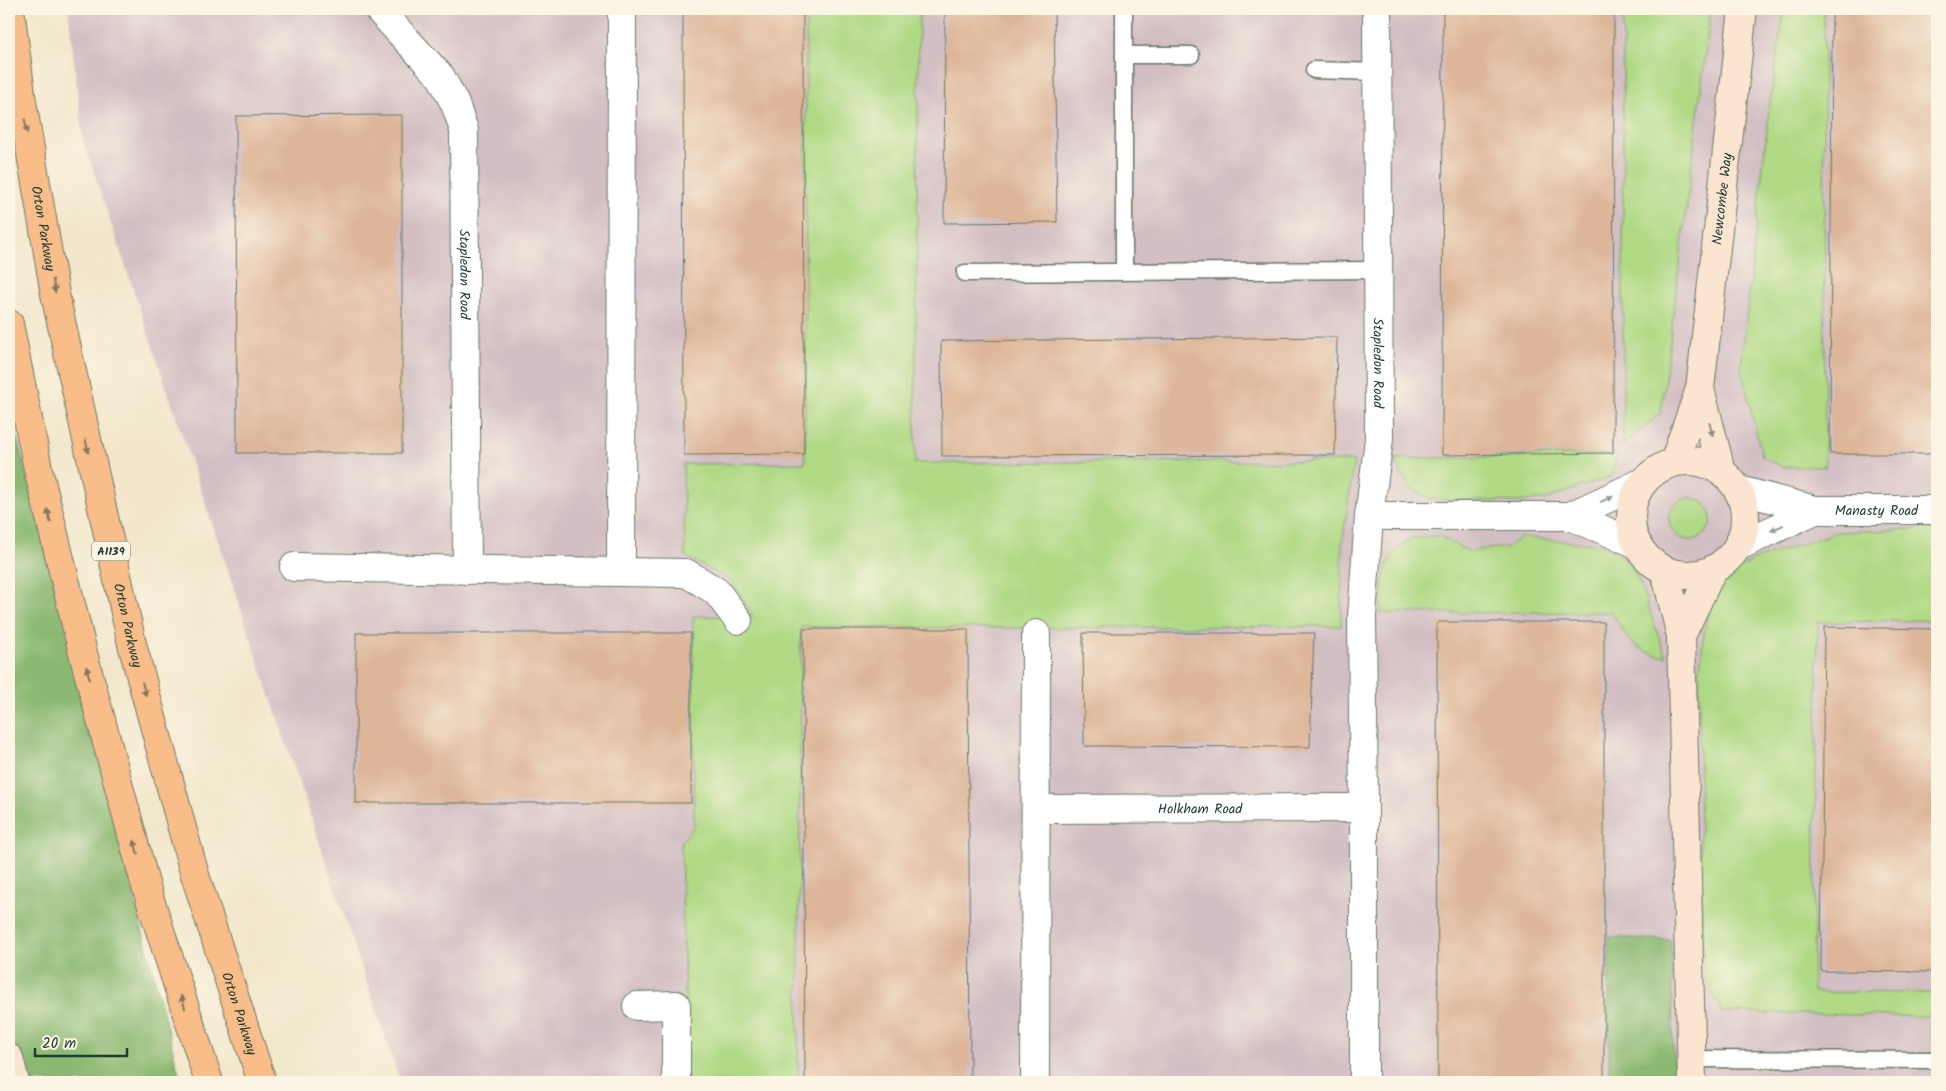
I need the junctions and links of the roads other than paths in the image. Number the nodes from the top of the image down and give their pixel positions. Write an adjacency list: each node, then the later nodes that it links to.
1 (10, 9): 42 (main road, Orton Parkway / A1139, one-way to 42)
2 (378, 9): 27 (street, Stapledon Road)
3 (622, 9): 28 (street)
4 (1124, 9): 7 (lane)
5 (1377, 9): 10 (street, Stapledon Road)
6 (1743, 9): 15 (street, Newcombe Way)
7 (1124, 55): 8 (lane); 12 (lane)
8 (1191, 55)
9 (1314, 70): 10 (lane)
10 (1377, 72): 11 (street, Stapledon Road)
11 (1378, 270): 12 (lane); 22 (street, Stapledon Road)
12 (1124, 271): 13 (lane)
13 (965, 273)
14 (9, 324): 41 (main road, one-way to 14)
15 (1700, 389): 16 (street, Newcombe Way); 17 (street, Newcombe Way, one-way to 17)
16 (1674, 462): 17 (street); 18 (street)
17 (1721, 470): 19 (street)
18 (1643, 482): 23 (street, one-way to 18); 24 (street)
19 (1739, 490): 20 (street, Manasty Road); 25 (street)
20 (1815, 510): 21 (street, Manasty Road); 25 (street, Manasty Road, one-way to 25)
21 (1937, 510)
22 (1369, 516): 23 (street); 34 (street)
23 (1570, 516): 24 (street)
24 (1637, 544): 29 (street)
25 (1739, 546): 30 (street)
26 (294, 567): 27 (street)
27 (467, 570): 28 (street)
28 (621, 571): 31 (street)
29 (1665, 571): 30 (street); 33 (street)
30 (1712, 571): 33 (street)
31 (738, 620)
32 (1036, 634): 35 (street)
33 (1681, 636): 39 (street)
34 (1364, 808): 35 (street, Holkham Road); 45 (street)
35 (1036, 809): 44 (street)
36 (637, 1006): 43 (street)
37 (9, 1058): 40 (street)
38 (1937, 1060): 39 (lane)
39 (1691, 1071)
40 (15, 1082)
41 (209, 1082)
42 (262, 1082)
43 (676, 1082)
44 (1035, 1082)
45 (1364, 1082)

